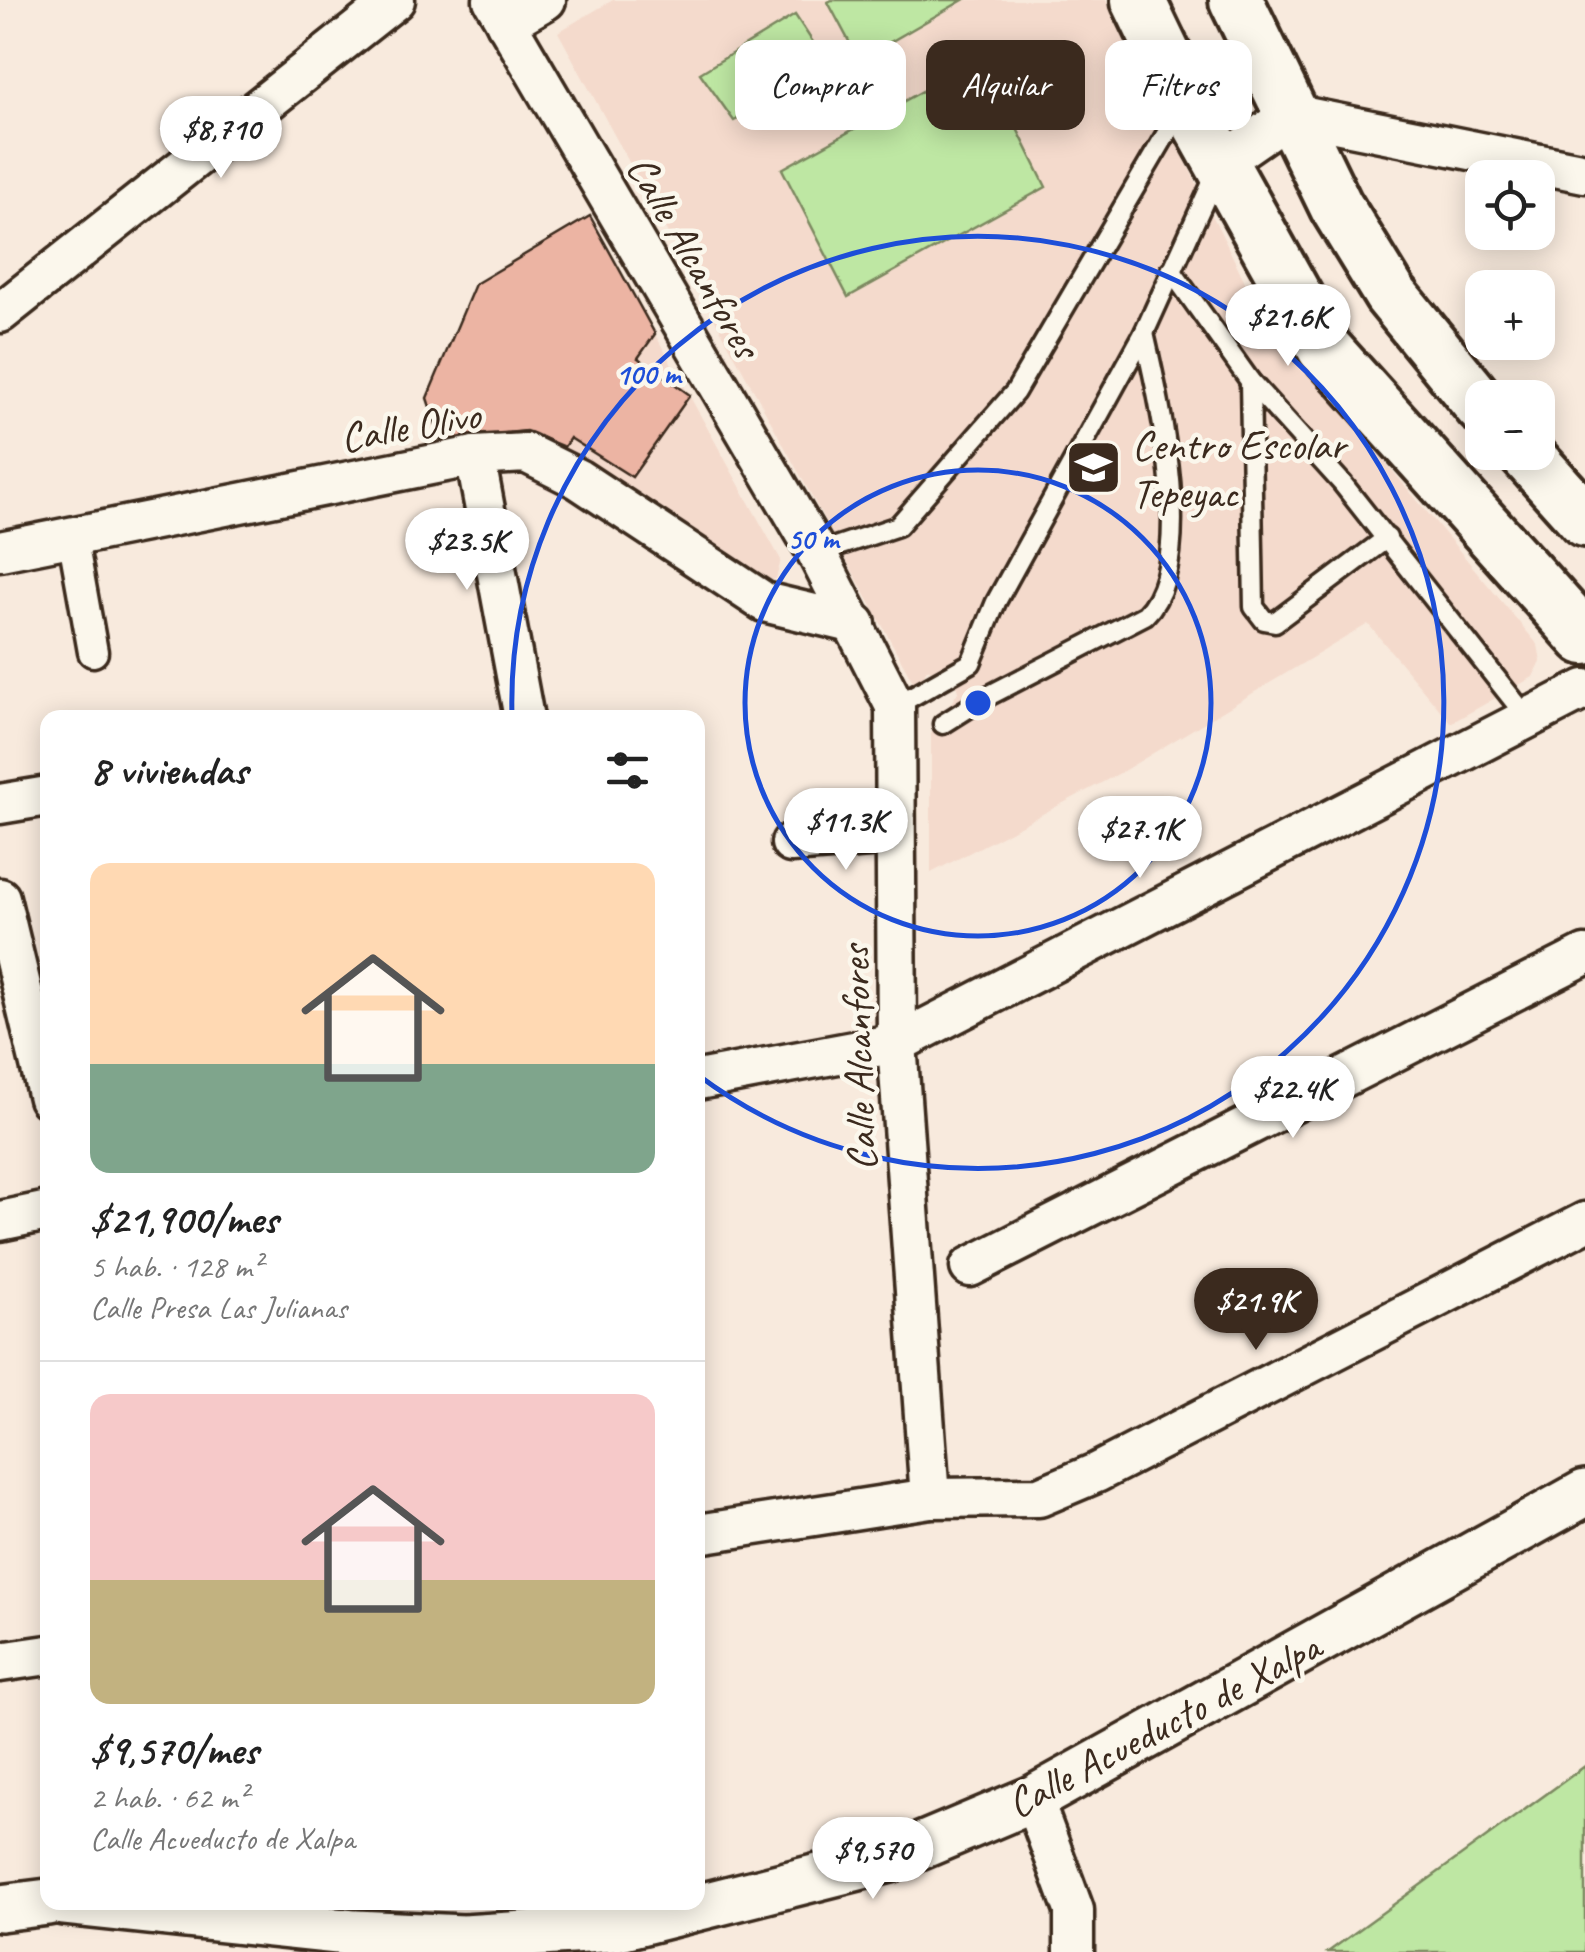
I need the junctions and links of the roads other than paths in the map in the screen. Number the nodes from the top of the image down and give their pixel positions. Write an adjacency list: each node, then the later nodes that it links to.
1 (395, 0): 13 (street)
2 (546, 0): 5 (street)
3 (1138, 0): 6 (main road)
4 (1236, 0): 7 (main road)
5 (500, 12): 23 (street, Calle Alcanfores)
6 (1157, 40)
7 (1291, 114): 10 (street); 11 (street); 16 (main road)
8 (1168, 130): 23 (lane)
9 (1203, 130): 10 (main road)
10 (1222, 162): 12 (lane); 25 (main road)
11 (1585, 174)
12 (1171, 270): 14 (lane); 15 (lane)
13 (0, 313)
14 (1144, 333): 27 (lane); 29 (lane)
15 (1250, 381): 21 (lane); 21 (lane)
16 (1465, 386)
17 (475, 456): 20 (street, Calle Olivo); 24 (street, Calle Olivo); 31 (street)
18 (1540, 470): 19 (main road)
19 (1585, 520)
20 (72, 535): 22 (street, Calle Olivo); 26 (street)
21 (1387, 538): 32 (lane)
22 (0, 551)
23 (816, 553): 24 (street, Calle Alcanfores)
24 (856, 624): 30 (street, Calle Alcanfores)
25 (1585, 638)
26 (93, 652)
27 (971, 662): 29 (lane); 30 (lane)
28 (1585, 690): 32 (street)
29 (986, 697): 33 (lane)
30 (895, 706): 36 (street, Calle Alcanfores)
31 (523, 710)
32 (1530, 720): 40 (street)
33 (943, 724)
34 (40, 797): 35 (street)
35 (0, 804)
36 (895, 835): 37 (street); 40 (street, Calle Alcanfores)
37 (791, 843)
38 (0, 898): 41 (street)
39 (1585, 955): 46 (street)
40 (897, 1043): 42 (street); 48 (street, Calle Alcanfores)
41 (40, 1065)
42 (705, 1079)
43 (40, 1213): 44 (street)
44 (0, 1221)
45 (1585, 1222): 48 (street)
46 (970, 1267)
47 (1585, 1493): 52 (street, Calle Acueducto de Xalpa)
48 (930, 1498): 49 (street)
49 (705, 1533)
50 (40, 1656): 51 (street)
51 (0, 1662)
52 (1033, 1799): 53 (street, Calle Acueducto de Xalpa); 59 (street)
53 (705, 1896)
54 (40, 1903): 55 (street)
55 (0, 1908)
56 (139, 1910): 58 (street, Calle Acueducto de Xalpa)
57 (637, 1910): 58 (street, Calle Acueducto de Xalpa)
58 (612, 1915)
59 (1074, 1952)

